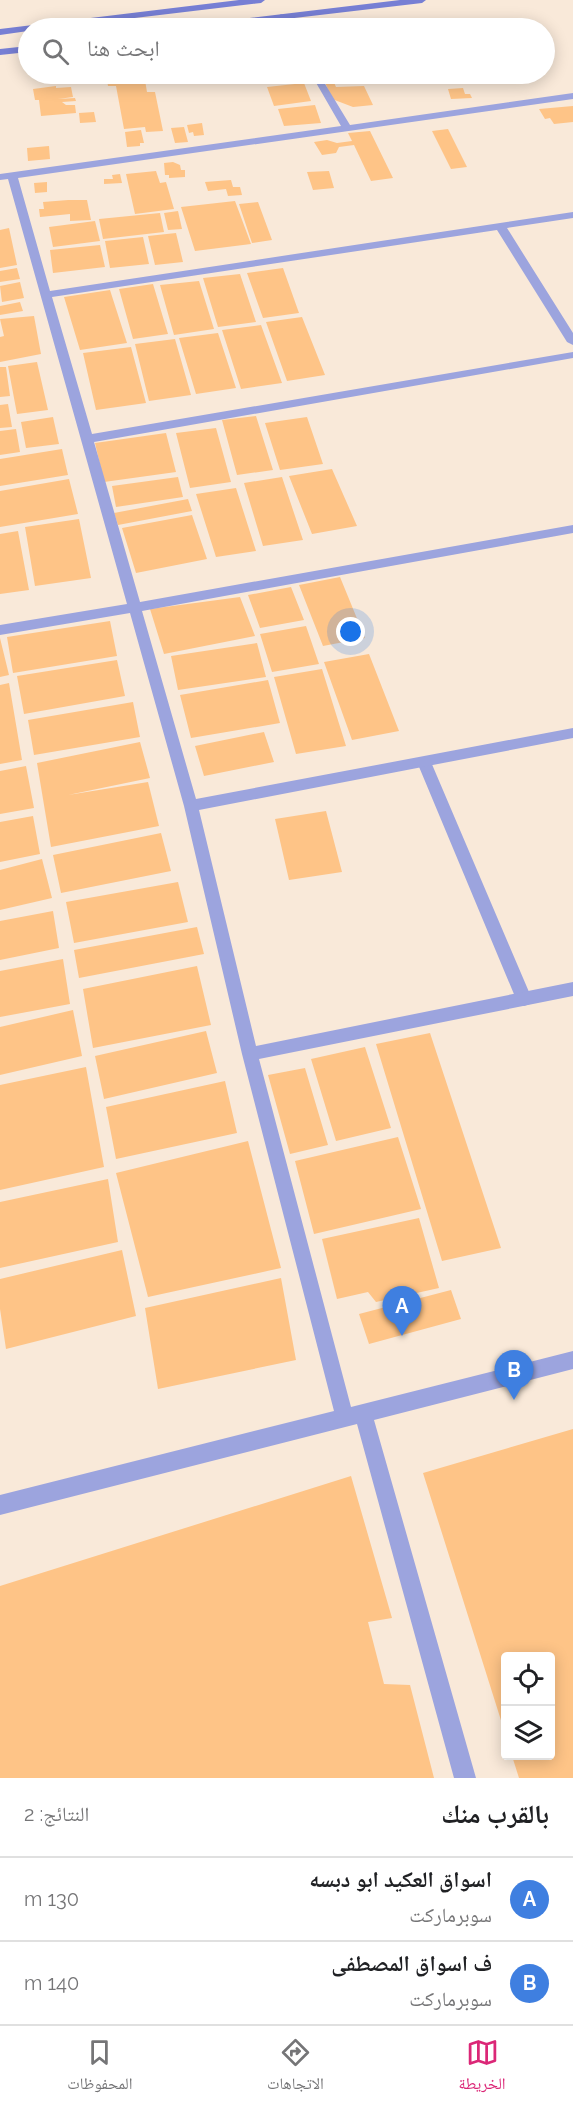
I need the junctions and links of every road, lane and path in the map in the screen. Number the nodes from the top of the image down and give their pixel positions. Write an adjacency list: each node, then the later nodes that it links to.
1 (261, 0): 4 (street)
2 (422, 0): 3 (street)
3 (280, 17): 5 (street)
4 (114, 18)
5 (272, 18)
6 (18, 30): 7 (street)
7 (0, 32)
8 (18, 50): 9 (street)
9 (0, 52)
10 (321, 84): 12 (street)
11 (573, 96): 12 (street)
12 (347, 127): 13 (street)
13 (6, 176): 16 (street)
14 (573, 215): 15 (street)
15 (500, 226): 16 (street); 17 (street)
16 (46, 295): 19 (street)
17 (573, 342)
18 (573, 355): 19 (street)
19 (87, 439): 21 (street)
20 (573, 529): 21 (street)
21 (134, 606): 22 (street); 25 (street)
22 (0, 630)
23 (573, 733): 24 (street)
24 (424, 762): 25 (street); 27 (street)
25 (191, 806): 28 (street)
26 (573, 989): 27 (street)
27 (524, 999): 28 (street)
28 (250, 1054): 30 (street)
29 (573, 1360): 30 (street)
30 (354, 1415): 31 (street); 32 (street)
31 (0, 1505)
32 (465, 1778)

